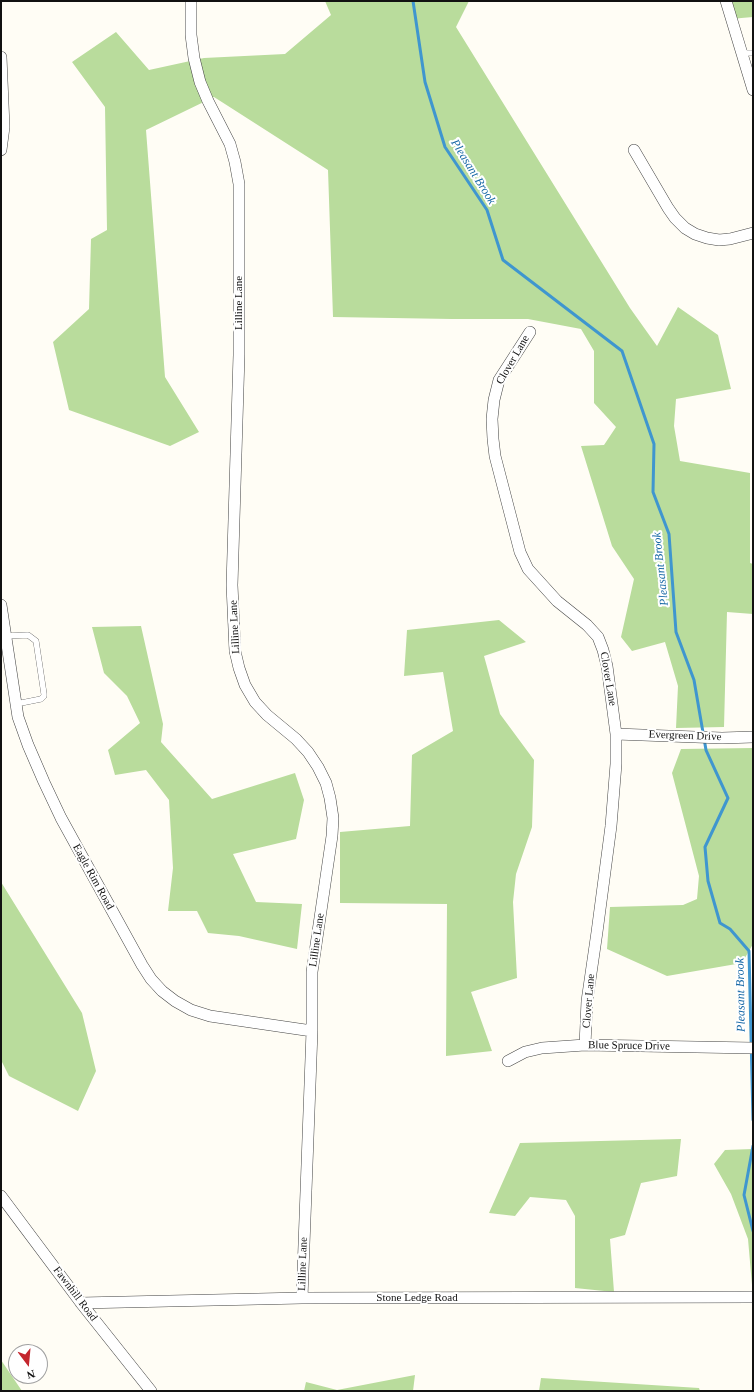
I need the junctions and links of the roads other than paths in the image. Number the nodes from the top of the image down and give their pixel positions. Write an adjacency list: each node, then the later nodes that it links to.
1 (191, 1): 15 (street, Lilline Lane)
2 (726, 1): 3 (street)
3 (747, 53): 5 (street)
4 (1, 57): 6 (street)
5 (753, 90)
6 (1, 150)
7 (634, 150): 8 (street)
8 (753, 233)
9 (530, 332): 13 (street, Clover Lane)
10 (1, 605): 11 (street, Eagle Rim Road)
11 (6, 636): 12 (street, Eagle Rim Road); 12 (lane)
12 (16, 704): 15 (street, Eagle Rim Road)
13 (616, 734): 14 (street, Evergreen Drive); 16 (street, Clover Lane)
14 (753, 737)
15 (312, 1031): 21 (street, Lilline Lane)
16 (585, 1046): 17 (street, Blue Spruce Drive); 18 (street, Blue Spruce Drive)
17 (753, 1048)
18 (508, 1061)
19 (1, 1196): 22 (street, Fawnhill Road)
20 (753, 1296): 21 (street, Stone Ledge Road)
21 (302, 1298): 22 (street, Stone Ledge Road)
22 (80, 1303): 23 (street, Fawnhill Road)
23 (151, 1391)

